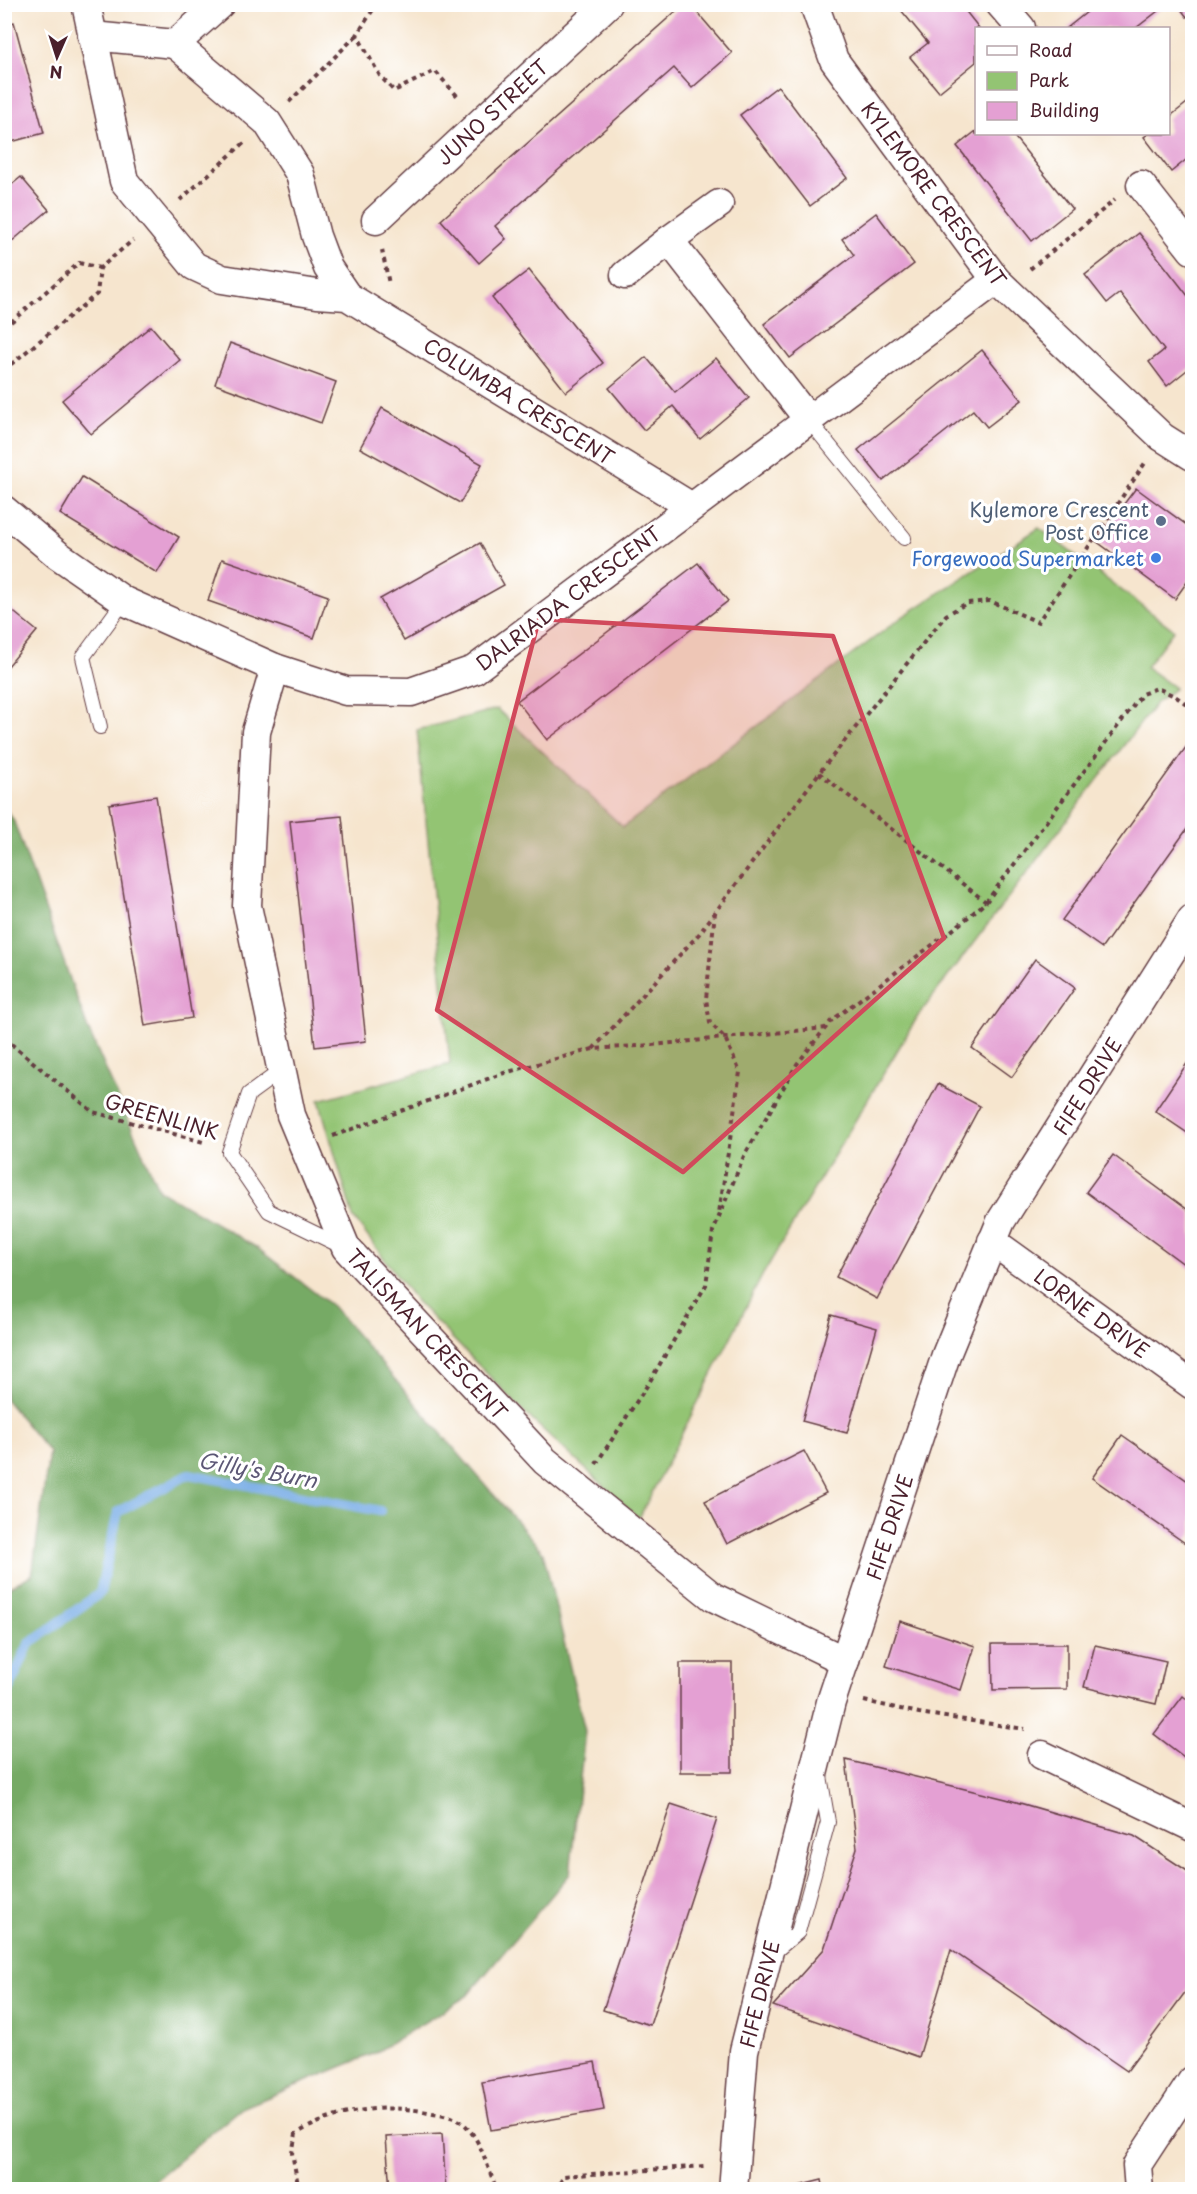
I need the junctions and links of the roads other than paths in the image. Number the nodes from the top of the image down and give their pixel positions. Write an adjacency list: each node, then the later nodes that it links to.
1 (86, 4): 5 (street, COLUMBA CRESCENT)
2 (220, 4): 6 (street)
3 (608, 4): 9 (street, JUNO STREET)
4 (814, 4): 13 (street, KYLEMORE CRESCENT)
5 (92, 36): 6 (street); 14 (street, COLUMBA CRESCENT)
6 (175, 44): 14 (street, COLUMBA CRESCENT)
7 (1141, 185): 10 (street)
8 (719, 204): 11 (street)
9 (375, 219)
10 (1189, 238)
11 (669, 240): 12 (street); 15 (street)
12 (625, 275)
13 (1000, 285): 15 (street, DALRIADA CRESCENT); 16 (street, KYLEMORE CRESCENT)
14 (347, 296): 17 (street, COLUMBA CRESCENT)
15 (807, 419): 17 (street, DALRIADA CRESCENT); 19 (lane)
16 (1192, 456)
17 (690, 506): 21 (street, DALRIADA CRESCENT)
18 (4, 510): 20 (street, DALRIADA CRESCENT)
19 (904, 538)
20 (124, 601): 21 (street, DALRIADA CRESCENT); 22 (lane)
21 (275, 668): 24 (street, TALISMAN CRESCENT)
22 (100, 727)
23 (1192, 919): 25 (street, FIFE DRIVE)
24 (282, 1070): 26 (street, TALISMAN CRESCENT); 26 (lane)
25 (992, 1241): 27 (street, LORNE DRIVE); 28 (street, FIFE DRIVE)
26 (346, 1248): 28 (street, TALISMAN CRESCENT)
27 (1192, 1385)
28 (845, 1661): 32 (street, FIFE DRIVE)
29 (1042, 1755): 30 (street)
30 (1192, 1827)
31 (1192, 2081): 33 (street)
32 (734, 2177)
33 (1138, 2190)

